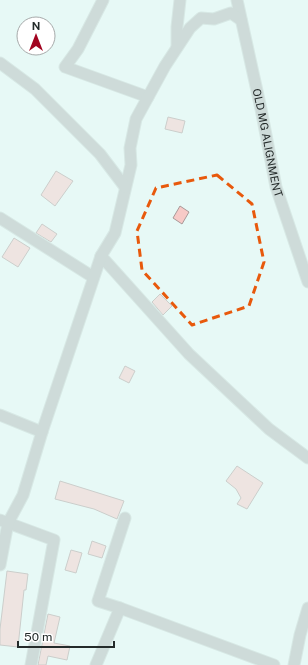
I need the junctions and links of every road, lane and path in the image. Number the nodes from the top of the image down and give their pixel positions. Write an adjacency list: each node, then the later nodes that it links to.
1 (103, 0): 7 (street)
2 (180, 0): 5 (street)
3 (236, 0): 4 (street, OLD MG ALIGNMENT)
4 (241, 20): 5 (street); 12 (street, OLD MG ALIGNMENT)
5 (177, 47): 7 (street)
6 (0, 63): 8 (street)
7 (148, 97): 8 (street)
8 (125, 187): 10 (street)
9 (0, 218): 11 (street)
10 (101, 256): 11 (street); 15 (street)
11 (93, 277): 14 (street)
12 (308, 282)
13 (0, 415): 14 (street)
14 (42, 432): 17 (street)
15 (308, 458)
16 (125, 518): 19 (street)
17 (4, 521): 18 (street); 21 (street)
18 (0, 565)
19 (120, 608): 22 (street); 23 (street)
20 (308, 608): 24 (street)
21 (31, 665)
22 (96, 665)
23 (274, 665)
24 (294, 665)

